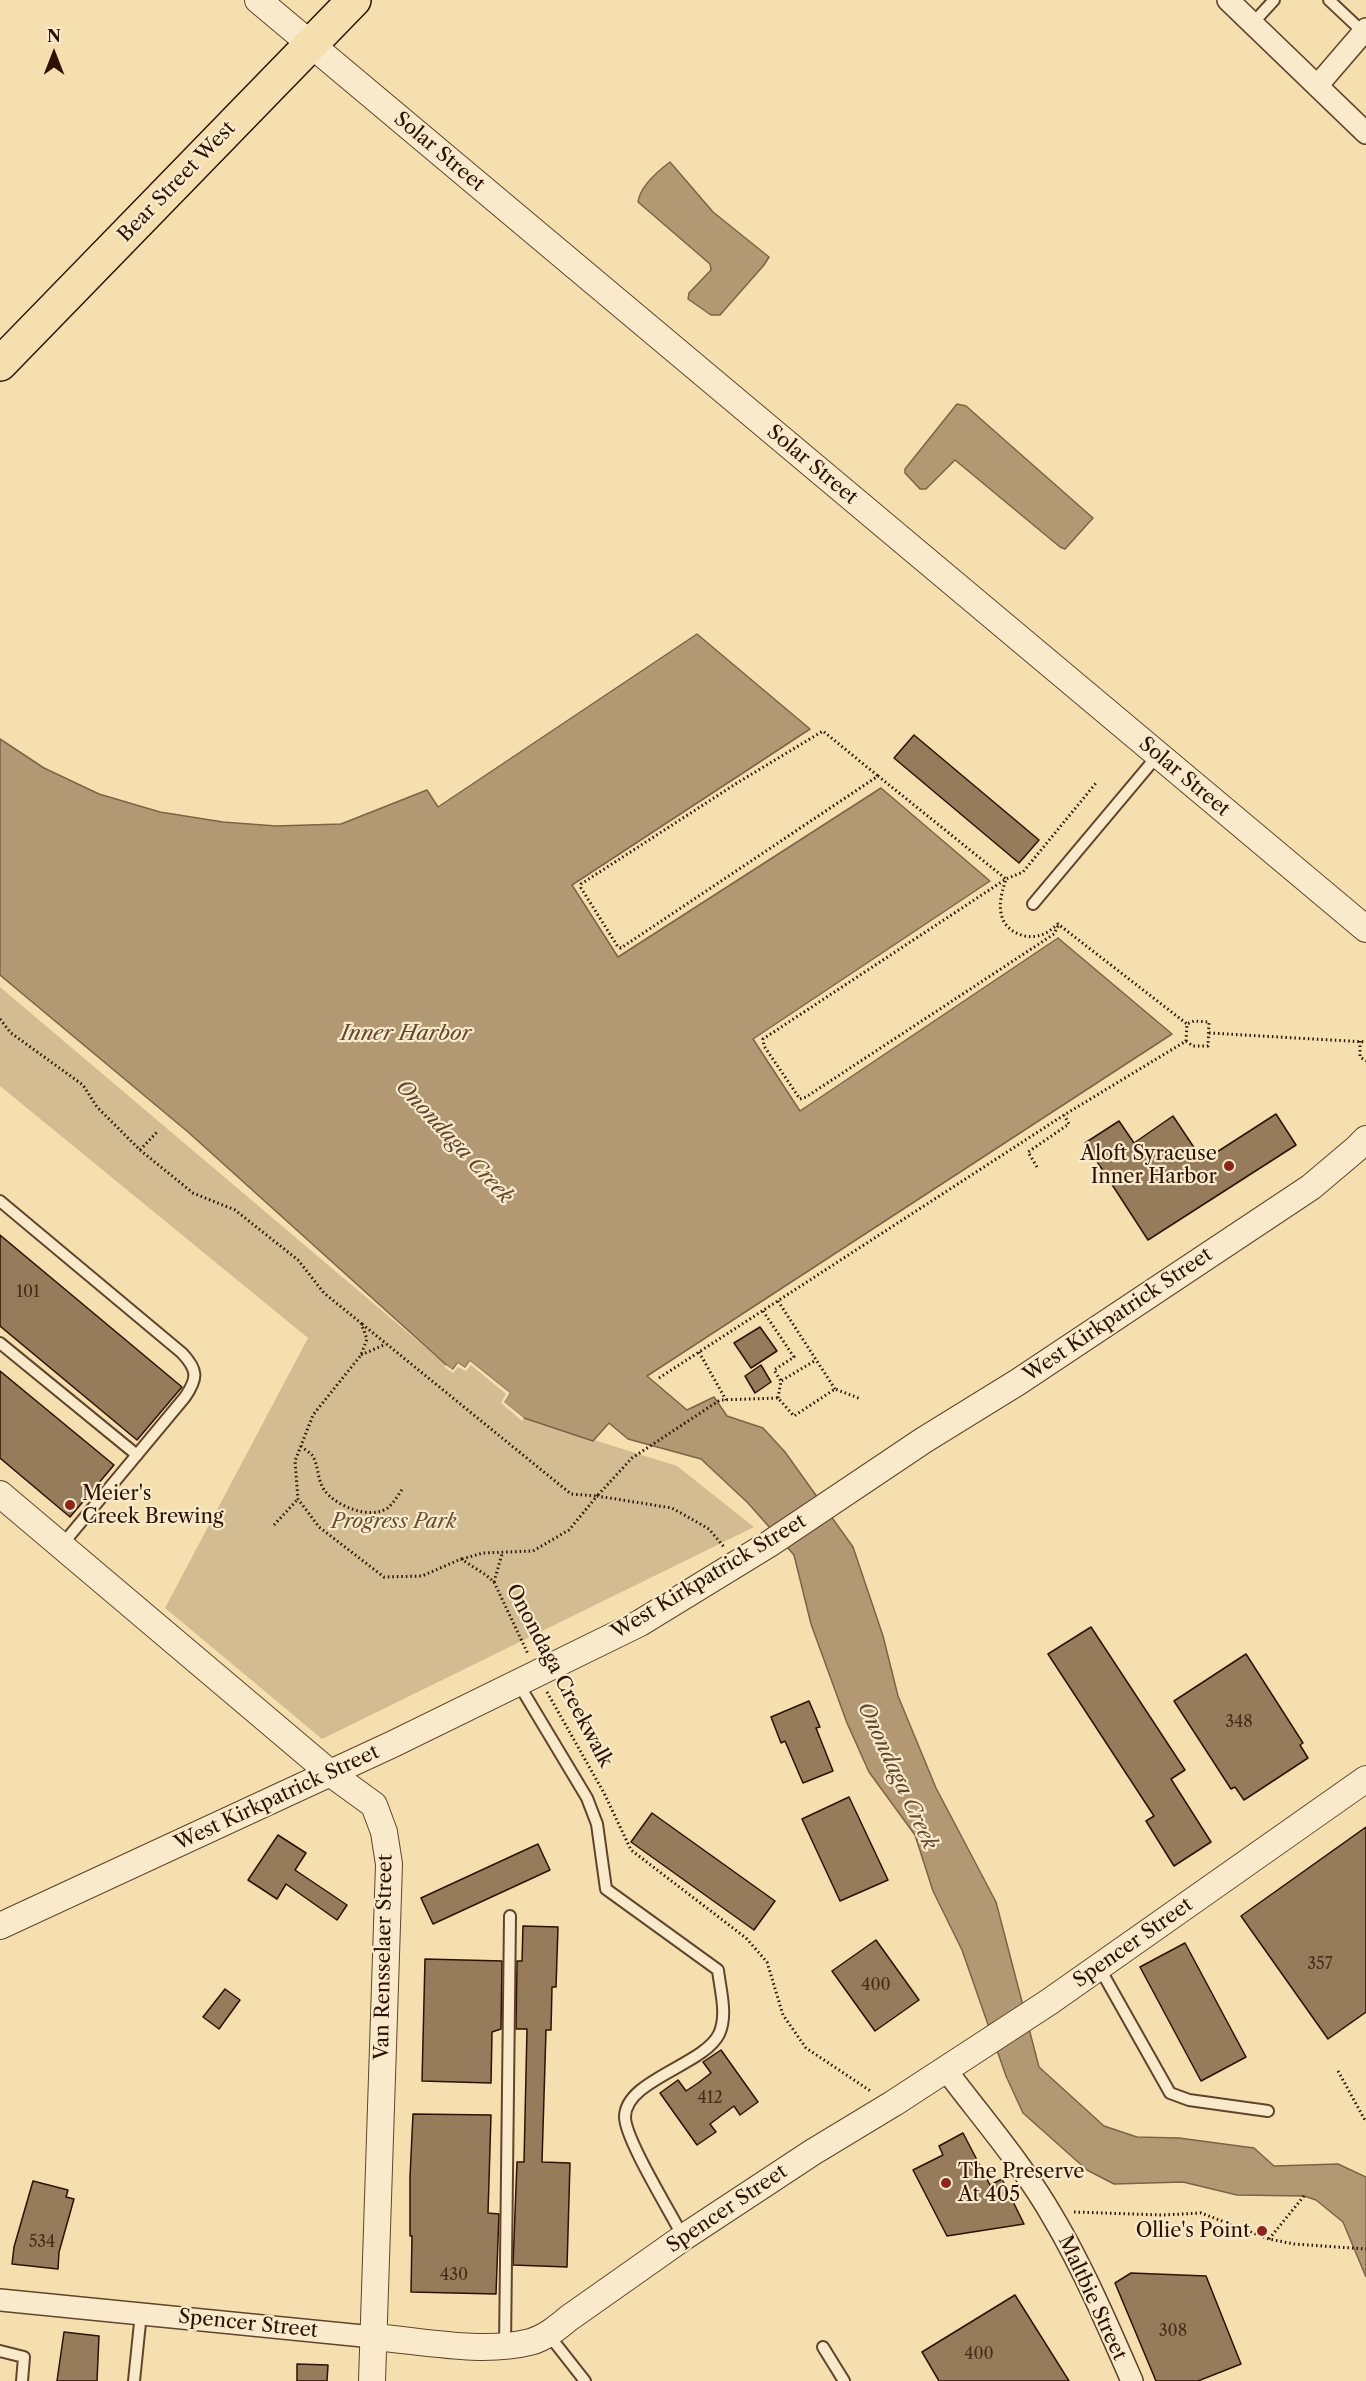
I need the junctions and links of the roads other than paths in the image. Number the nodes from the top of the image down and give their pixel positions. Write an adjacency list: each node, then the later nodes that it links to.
1 (258, 0): 8 (street, Solar Street)
2 (354, 0): 8 (main road, Bear Street West)
3 (1228, 0): 6 (street)
4 (1274, 0): 6 (lane)
5 (1329, 0): 7 (lane)
6 (1252, 24): 9 (street)
7 (1365, 31): 9 (street)
8 (311, 45): 11 (main road, Bear Street West); 12 (street, Solar Street)
9 (1317, 86): 10 (street)
10 (1366, 133)
11 (0, 364)
12 (1158, 755): 13 (lane); 14 (street, Solar Street)
13 (1033, 904)
14 (1366, 929)
15 (1366, 1139): 21 (street, West Kirkpatrick Street)
16 (0, 1201): 18 (lane)
17 (0, 1343): 18 (lane)
18 (137, 1455): 20 (lane)
19 (0, 1494): 20 (street, Van Rensselaer Street)
20 (61, 1546): 22 (street, Van Rensselaer Street)
21 (528, 1679): 22 (street, West Kirkpatrick Street); 29 (lane)
22 (330, 1773): 25 (street, West Kirkpatrick Street); 33 (street, Van Rensselaer Street)
23 (1366, 1779): 26 (street, Spencer Street)
24 (510, 1916): 34 (lane)
25 (0, 1926)
26 (1099, 1967): 27 (street, Spencer Street); 28 (lane)
27 (946, 2070): 29 (street, Spencer Street); 42 (street, Maltbie Street)
28 (1268, 2111)
29 (684, 2237): 32 (street, Spencer Street)
30 (0, 2300): 31 (street, Spencer Street)
31 (141, 2313): 33 (street, Spencer Street); 38 (lane)
32 (548, 2334): 34 (street, Spencer Street); 40 (lane)
33 (373, 2337): 34 (street, Spencer Street); 39 (street, Van Rensselaer Street)
34 (505, 2346)
35 (823, 2347): 41 (lane)
36 (0, 2351): 37 (lane)
37 (22, 2381)
38 (135, 2381)
39 (372, 2381)
40 (585, 2381)
41 (844, 2381)
42 (1132, 2381)

